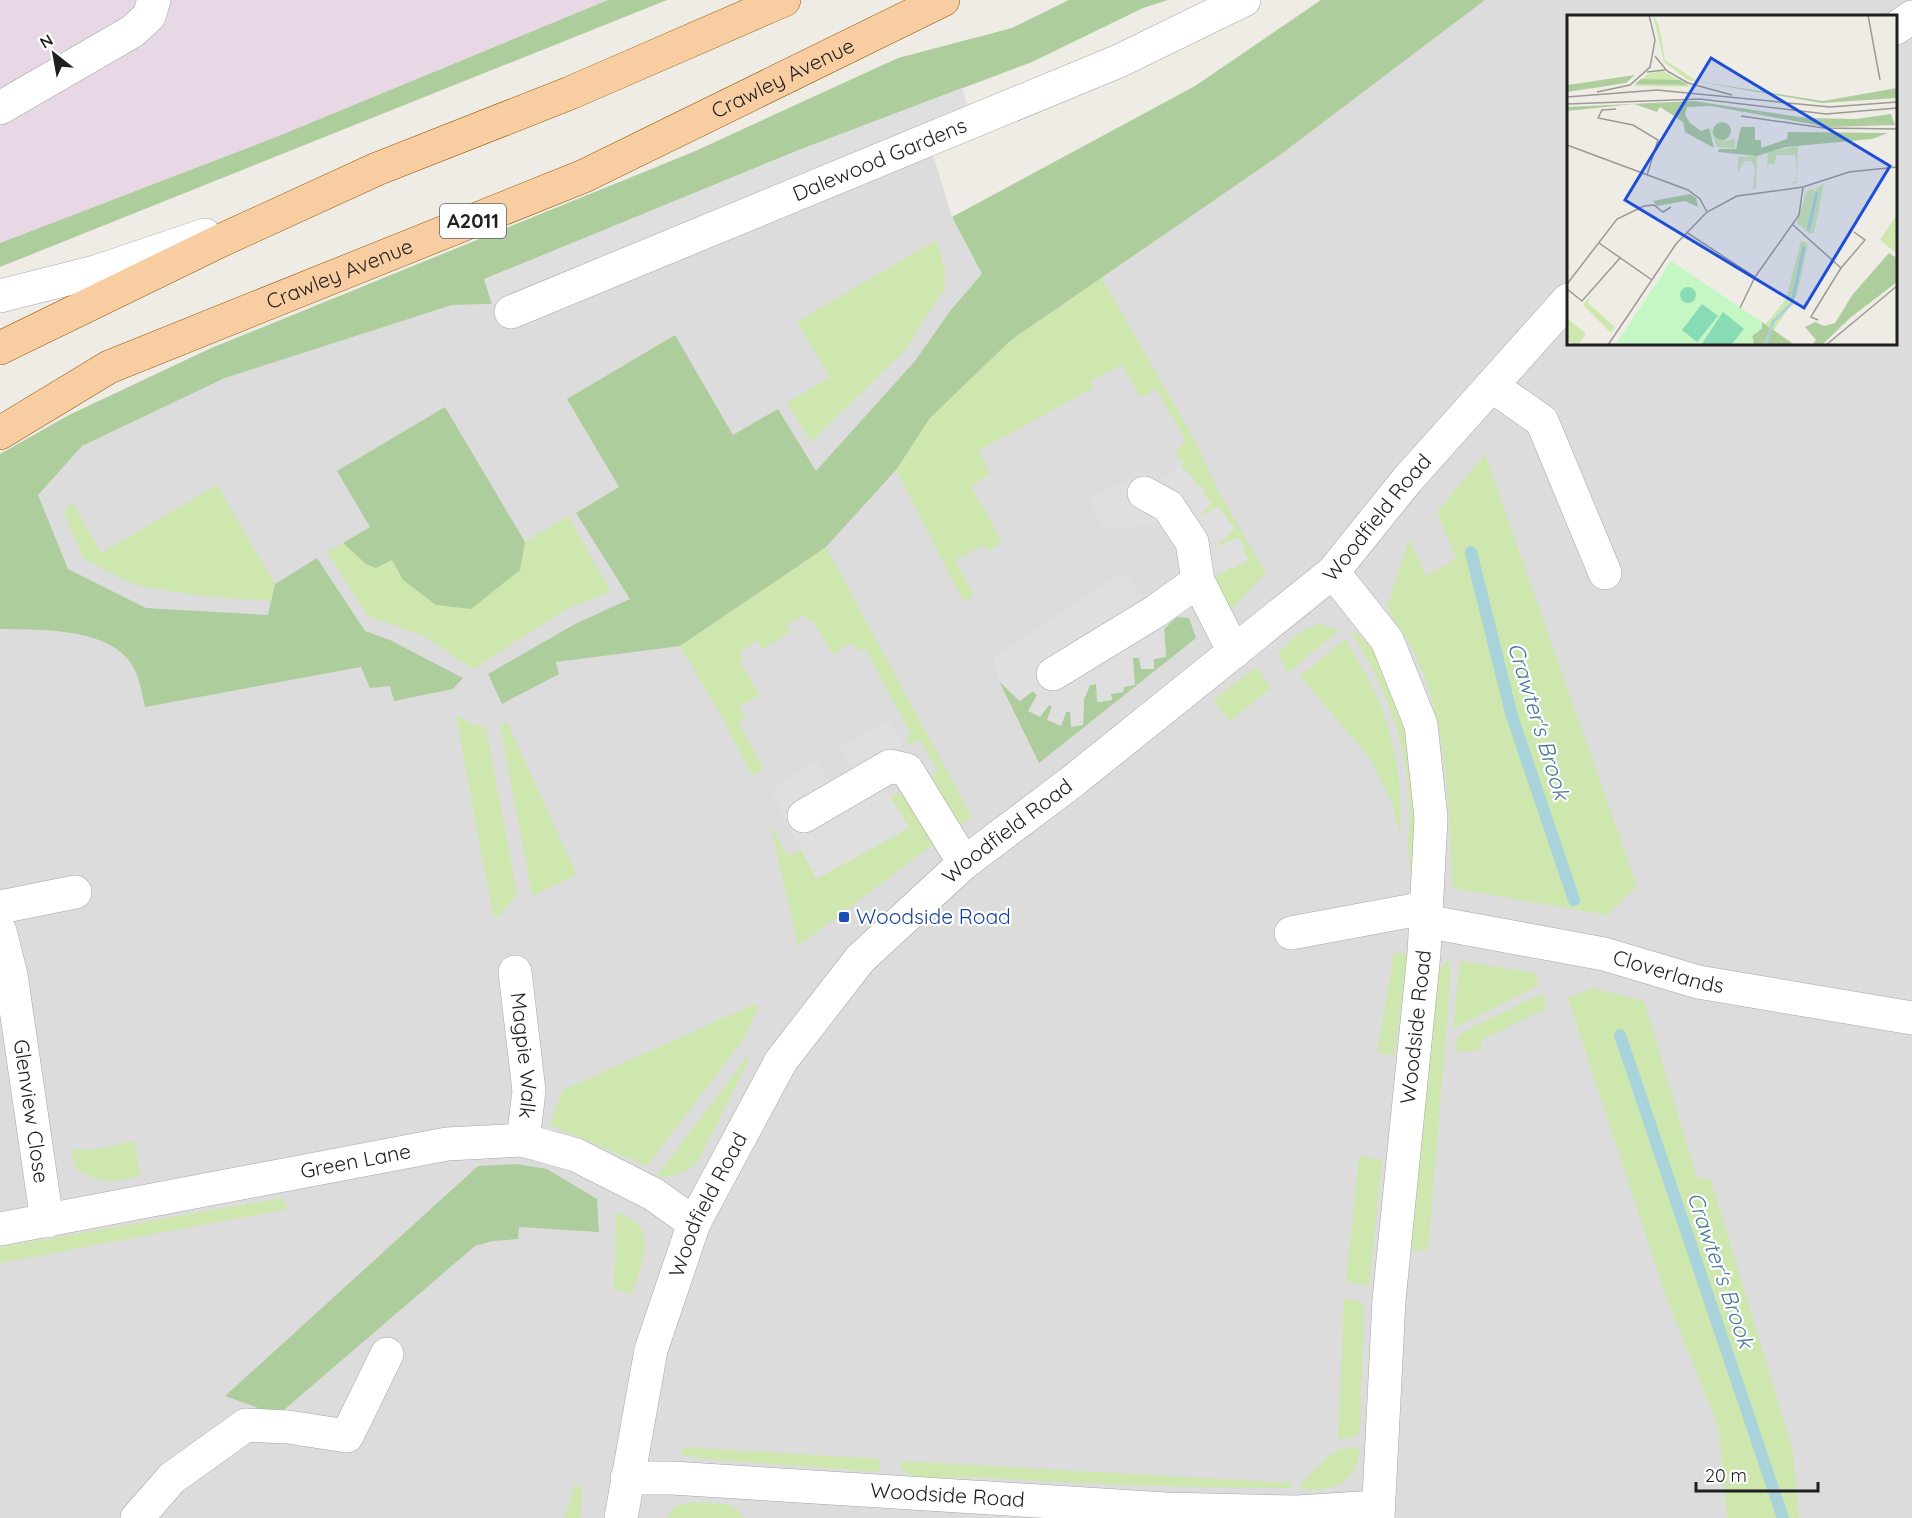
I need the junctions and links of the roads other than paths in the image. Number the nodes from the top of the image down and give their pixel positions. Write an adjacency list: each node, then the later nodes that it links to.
1 (154, 0): 7 (street)
2 (784, 0): 8 (main road)
3 (943, 0): 14 (main road, Crawley Avenue / A2011)
4 (1244, 0): 11 (street, Dalewood Gardens)
5 (1912, 17): 6 (street)
6 (1897, 27)
7 (0, 108)
8 (339, 186): 9 (street); 12 (main road)
9 (0, 296)
10 (1567, 302): 13 (street, Woodfield Road)
11 (511, 312)
12 (0, 348)
13 (1492, 386): 16 (street, Woodfield Road); 17 (street)
14 (0, 433)
15 (1144, 493): 18 (street)
16 (1333, 572): 19 (street, Woodfield Road); 25 (street, Woodside Road)
17 (1605, 573)
18 (1198, 581): 19 (street); 20 (street)
19 (1234, 652): 22 (street, Woodfield Road)
20 (1053, 674)
21 (804, 816): 22 (street)
22 (964, 863): 32 (street, Woodfield Road)
23 (75, 892): 24 (street)
24 (0, 907)
25 (1425, 914): 27 (street); 29 (street, Cloverlands); 36 (street, Woodside Road)
26 (0, 931): 31 (street, Glenview Close)
27 (1291, 933)
28 (515, 972): 30 (street, Magpie Walk)
29 (1912, 1018)
30 (523, 1140): 31 (street, Green Lane); 32 (street, Green Lane)
31 (47, 1221): 33 (street, Green Lane)
32 (694, 1223): 35 (street, Woodfield Road)
33 (0, 1229)
34 (387, 1354): 37 (street)
35 (627, 1478): 36 (street, Woodside Road); 38 (street, Woodfield Road)
36 (1377, 1512)
37 (137, 1518)
38 (621, 1518)

